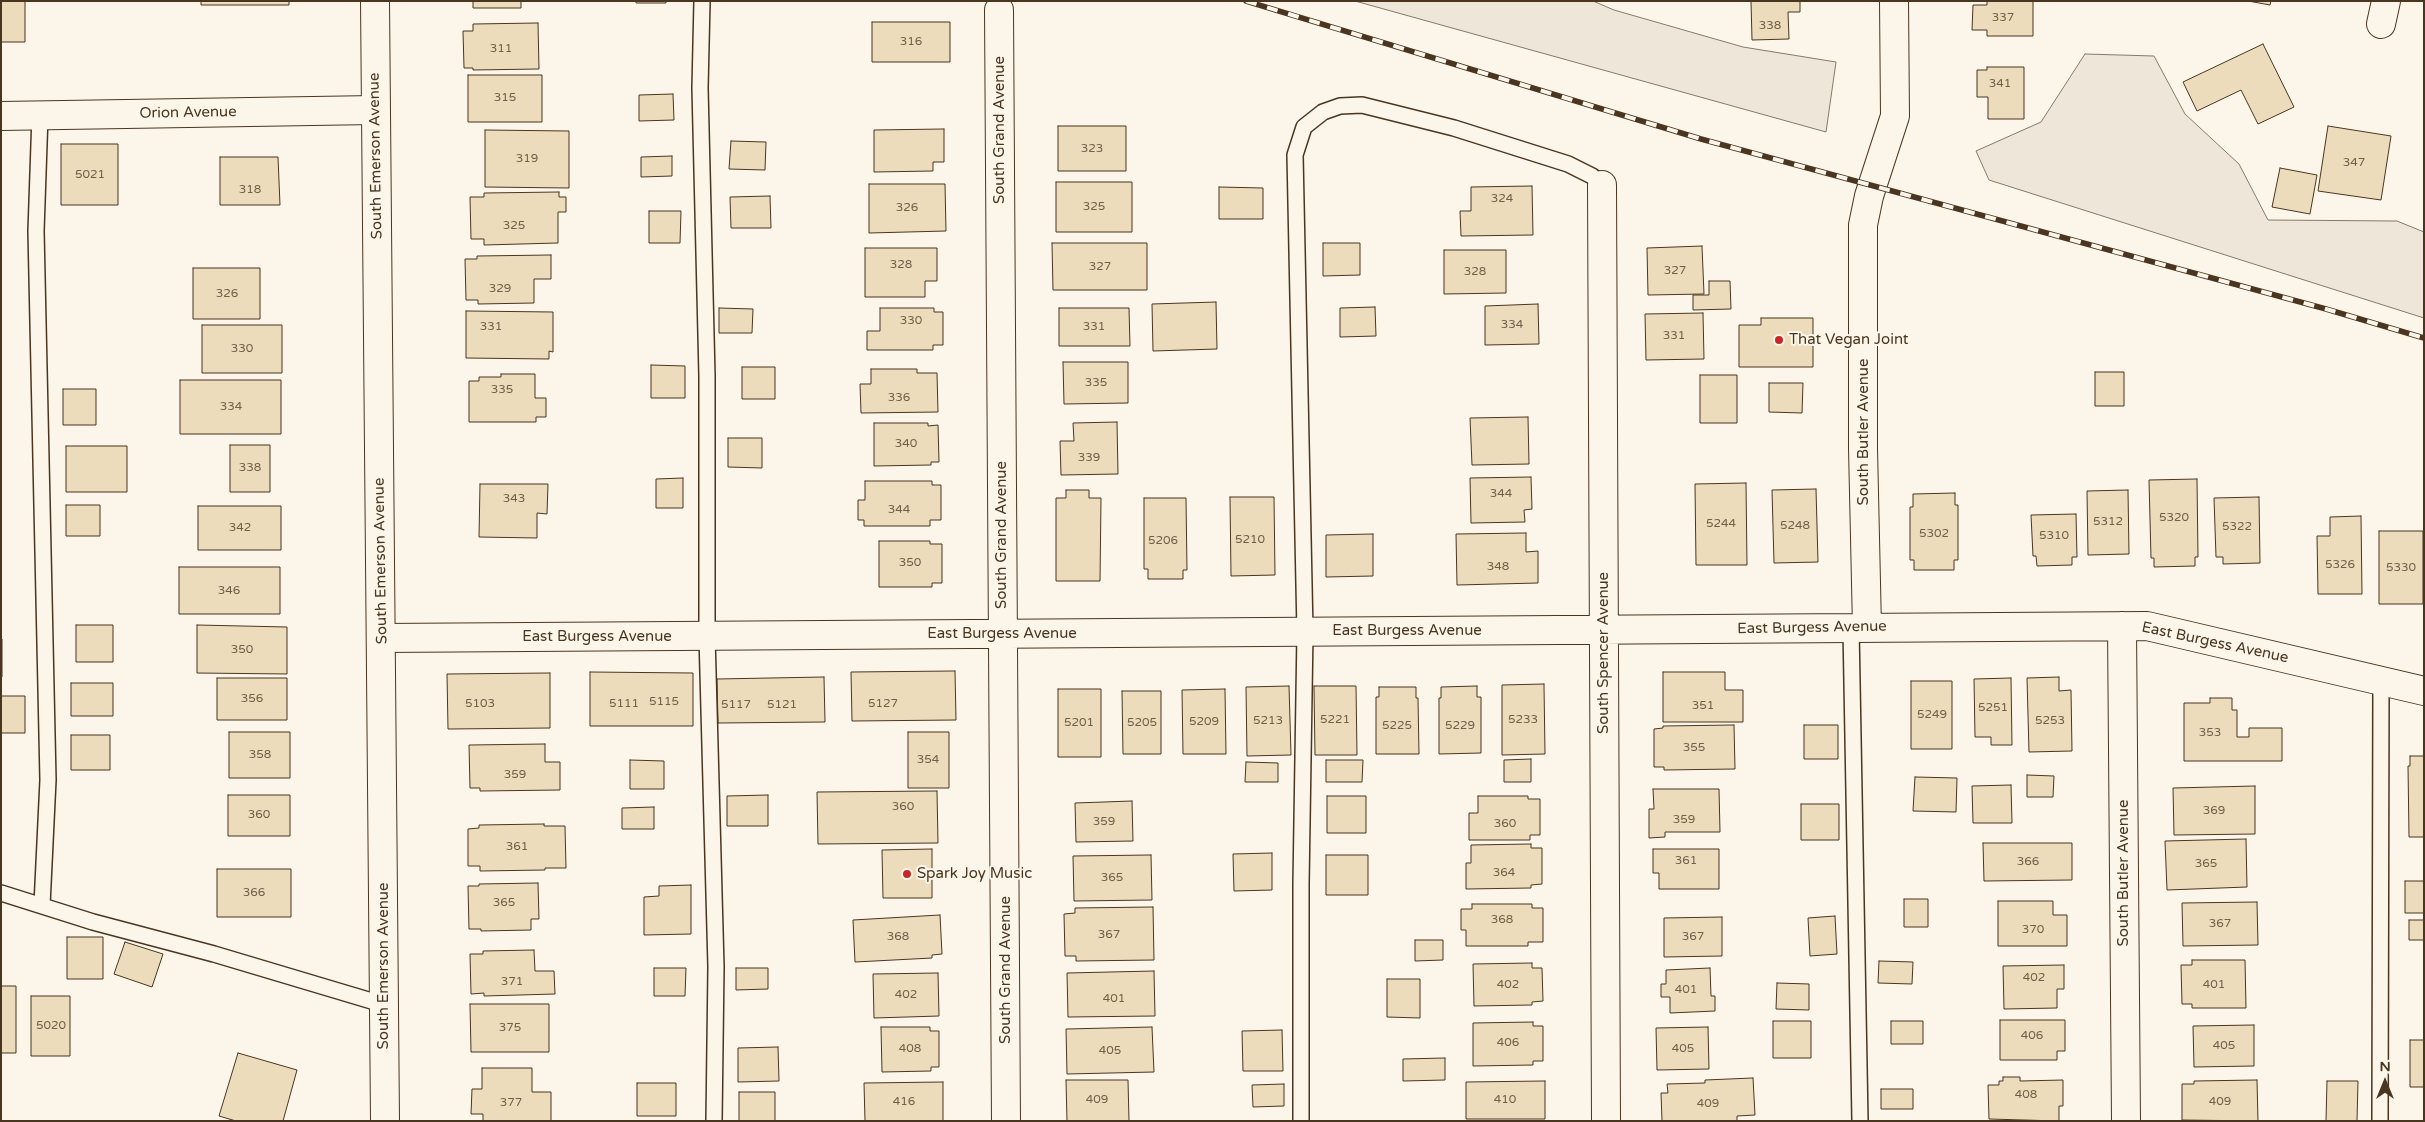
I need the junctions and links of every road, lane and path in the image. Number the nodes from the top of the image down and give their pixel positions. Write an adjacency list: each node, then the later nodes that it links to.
1 (375, 1): 5 (street, South Emerson Avenue)
2 (702, 1): 14 (lane)
3 (1894, 1): 10 (street, South Butler Avenue)
4 (998, 6): 13 (street, South Grand Avenue)
5 (375, 110): 6 (street, Orion Avenue); 15 (street, South Emerson Avenue)
6 (40, 115): 7 (street, Orion Avenue); 19 (lane)
7 (1, 116)
8 (1602, 185): 11 (street, South Spencer Avenue); 12 (lane)
9 (2122, 626): 10 (street, East Burgess Avenue); 16 (street, East Burgess Avenue); 27 (street, South Butler Avenue)
10 (1859, 628): 11 (street, East Burgess Avenue); 26 (lane)
11 (1604, 630): 12 (street, East Burgess Avenue); 25 (street, South Spencer Avenue)
12 (1305, 632): 13 (street, East Burgess Avenue); 24 (lane)
13 (1003, 634): 14 (street, East Burgess Avenue); 23 (street, South Grand Avenue)
14 (707, 636): 15 (street, East Burgess Avenue); 22 (lane)
15 (382, 638): 20 (street, South Emerson Avenue)
16 (2381, 679): 17 (street, East Burgess Avenue); 28 (lane)
17 (2424, 691)
18 (1, 893): 19 (lane)
19 (42, 904): 20 (lane)
20 (385, 1005): 21 (street, South Emerson Avenue)
21 (385, 1121)
22 (714, 1121)
23 (1006, 1121)
24 (1301, 1121)
25 (1606, 1121)
26 (1860, 1121)
27 (2126, 1121)
28 (2380, 1121)

